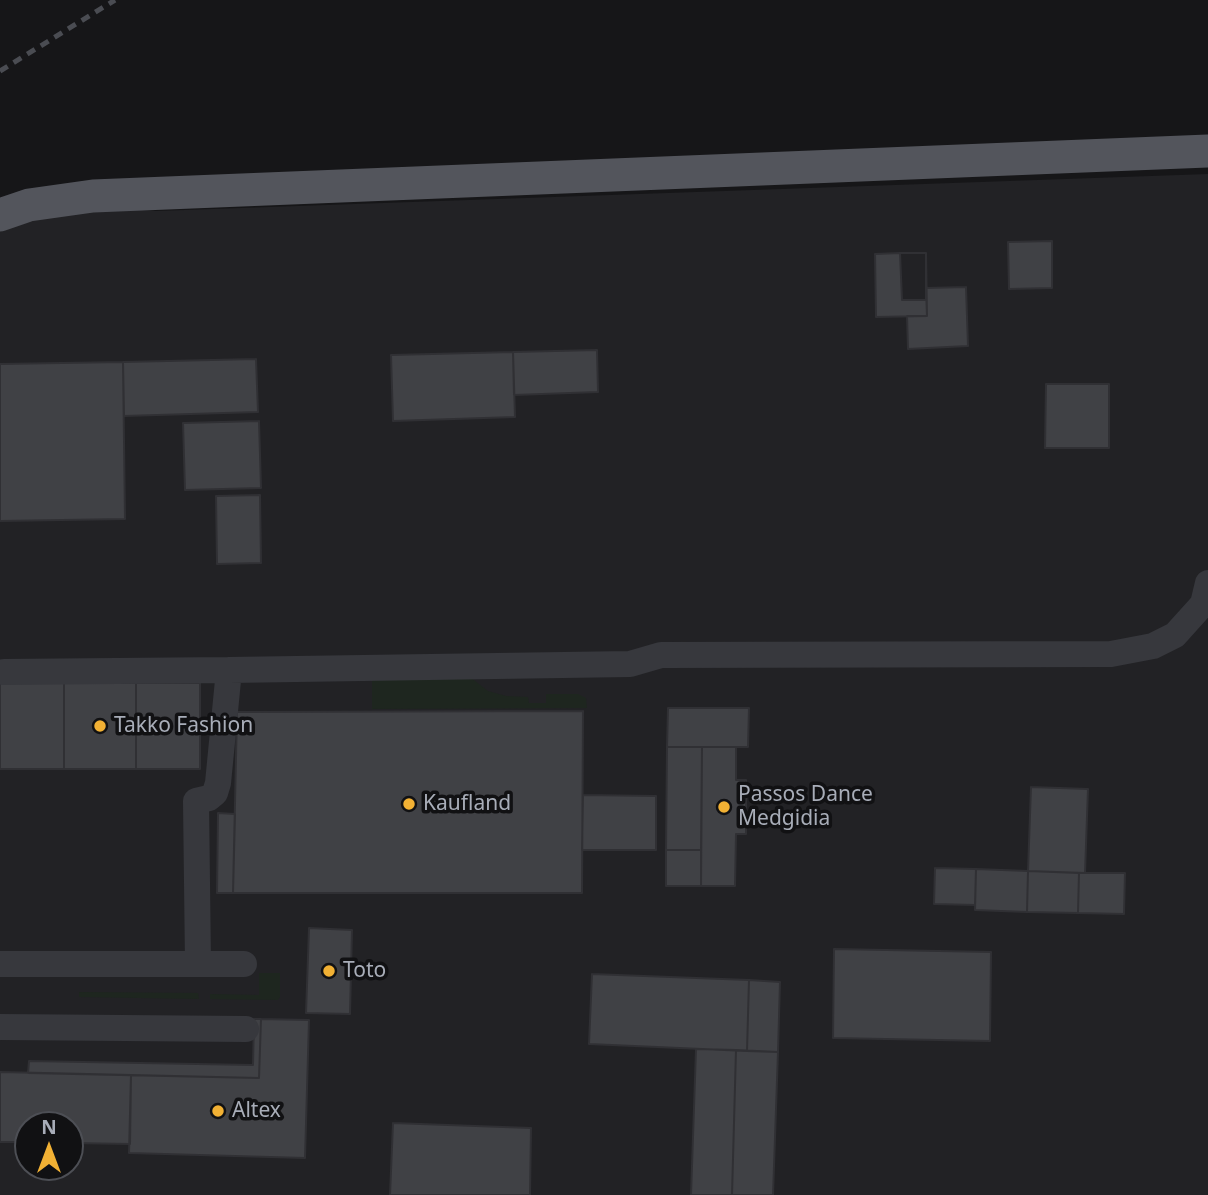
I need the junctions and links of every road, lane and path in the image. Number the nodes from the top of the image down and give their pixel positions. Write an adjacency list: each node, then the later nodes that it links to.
1 (1208, 151): 2 (main road)
2 (0, 215)
3 (1208, 583): 4 (street)
4 (229, 670): 5 (street); 7 (street)
5 (4, 672)
6 (0, 964): 7 (street)
7 (198, 964): 8 (street)
8 (244, 964)
9 (0, 1027): 10 (street)
10 (246, 1029)

